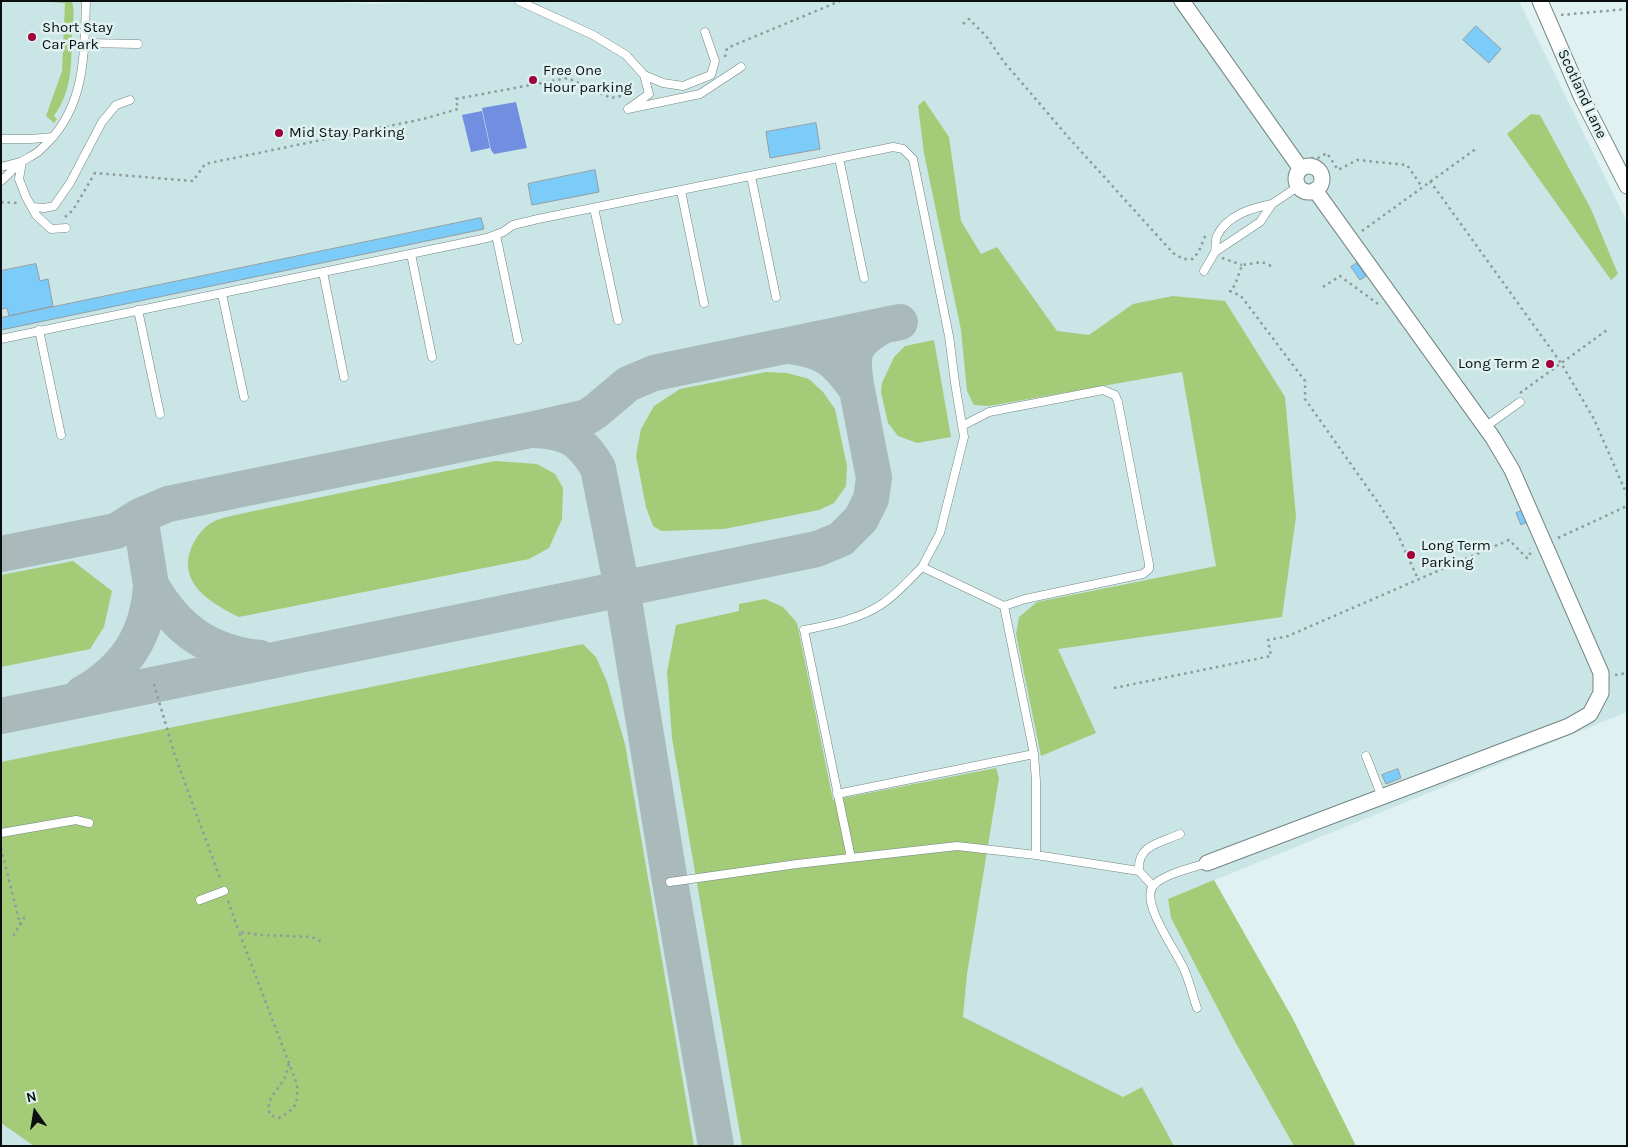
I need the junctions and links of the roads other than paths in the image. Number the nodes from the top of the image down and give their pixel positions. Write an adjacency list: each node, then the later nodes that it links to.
1 (86, 1): 6 (lane)
2 (518, 1): 9 (lane)
3 (1182, 1): 15 (street)
4 (1540, 1): 20 (street, Scotland Lane)
5 (706, 32): 9 (lane)
6 (85, 43): 7 (lane); 11 (lane)
7 (138, 44)
8 (741, 67): 9 (lane)
9 (644, 75)
10 (130, 100): 24 (lane)
11 (53, 137): 12 (lane); 14 (lane)
12 (1, 138)
13 (839, 158): 17 (lane); 32 (lane); 46 (lane)
14 (22, 162): 16 (lane); 18 (lane); 24 (lane)
15 (1305, 164): 19 (street); 22 (street)
16 (1, 167)
17 (751, 176): 21 (lane); 34 (lane)
18 (1, 180)
19 (1299, 186): 22 (street); 23 (lane)
20 (1627, 186)
21 (681, 190): 25 (lane); 35 (lane)
22 (1315, 190): 47 (street)
23 (1272, 204): 28 (lane); 28 (lane)
24 (32, 207): 26 (lane)
25 (594, 208): 27 (lane); 37 (lane)
26 (66, 228)
27 (496, 235): 29 (lane); 40 (lane)
28 (1215, 252): 30 (lane)
29 (410, 254): 31 (lane); 41 (lane)
30 (1204, 271)
31 (323, 272): 33 (lane); 42 (lane)
32 (864, 278)
33 (222, 294): 36 (lane); 43 (lane)
34 (776, 296)
35 (704, 302)
36 (138, 310): 38 (lane); 45 (lane)
37 (618, 320)
38 (39, 330): 39 (lane); 48 (lane)
39 (1, 339)
40 (518, 340)
41 (432, 357)
42 (344, 377)
43 (244, 397)
44 (1518, 398): 47 (lane)
45 (160, 414)
46 (962, 426): 49 (lane); 50 (lane)
47 (1485, 427): 54 (street)
48 (61, 435)
49 (922, 567): 50 (lane); 53 (lane)
50 (1004, 606): 51 (lane)
51 (1034, 754): 53 (lane); 58 (lane)
52 (1366, 756): 54 (lane)
53 (837, 794): 59 (lane)
54 (1382, 797): 60 (street)
55 (89, 823): 56 (lane)
56 (1, 833)
57 (1180, 834): 61 (lane)
58 (1036, 855): 59 (lane); 61 (lane)
59 (851, 858): 62 (lane)
60 (1207, 863): 63 (lane)
61 (1139, 871): 63 (lane)
62 (670, 882)
63 (1153, 886): 66 (lane)
64 (224, 891): 65 (lane)
65 (200, 900)
66 (1197, 1008)

